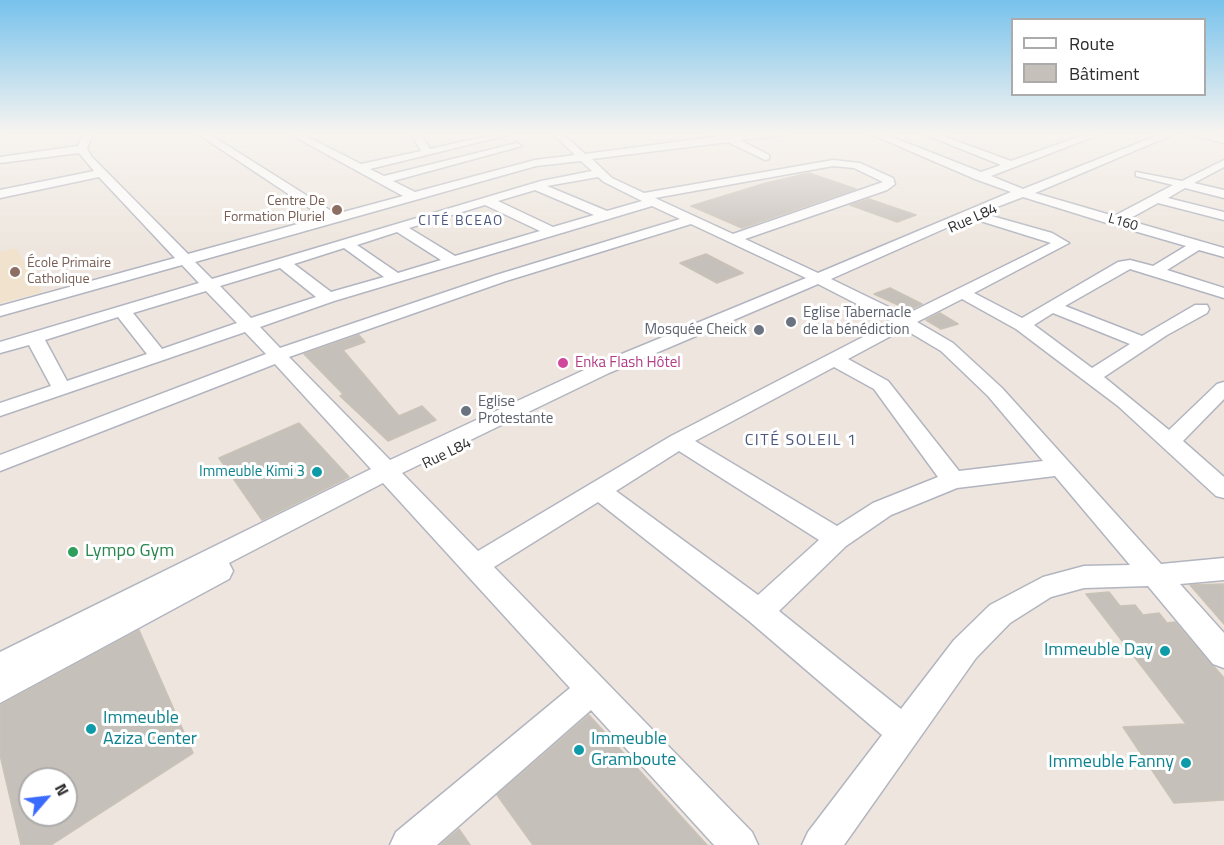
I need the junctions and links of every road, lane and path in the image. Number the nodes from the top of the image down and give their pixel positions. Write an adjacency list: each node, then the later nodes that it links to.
1 (261, 171): 28 (street)
2 (367, 171): 15 (street)
3 (417, 171): 15 (street)
4 (501, 171): 21 (street)
5 (788, 171): 22 (street)
6 (870, 171): 33 (street)
7 (966, 171): 14 (street, L160)
8 (994, 171): 14 (street)
9 (1076, 171): 18 (street)
10 (1210, 171): 16 (street)
11 (102, 173): 19 (street); 37 (street)
12 (601, 173): 17 (street); 22 (street)
13 (1140, 174): 16 (street)
14 (979, 177): 18 (street, L160)
15 (383, 180): 21 (street)
16 (1184, 184): 20 (street); 23 (street)
17 (536, 186): 24 (street); 25 (street)
18 (1023, 193): 26 (street, Rue L84); 30 (street, L160); 42 (street, Rue L84)
19 (0, 194)
20 (1224, 194)
21 (413, 195): 28 (street)
22 (646, 199): 25 (street); 29 (street)
23 (1158, 199): 27 (street); 30 (street)
24 (487, 201): 31 (street); 32 (street)
25 (604, 215): 32 (street)
26 (979, 216): 42 (street, Rue L84); 45 (street)
27 (1224, 216)
28 (333, 218): 37 (street)
29 (691, 220): 33 (street); 57 (street)
30 (1114, 220): 35 (street, L160)
31 (398, 228): 34 (street); 38 (street)
32 (551, 231): 38 (street)
33 (732, 239): 42 (street)
34 (345, 243): 39 (street); 41 (street)
35 (1198, 245): 36 (street, L160); 40 (street)
36 (1224, 253)
37 (183, 259): 43 (street); 49 (street)
38 (451, 260): 41 (street)
39 (282, 262): 43 (street); 46 (street)
40 (1155, 271): 44 (street); 47 (street)
41 (394, 277): 46 (street)
42 (824, 281): 51 (street); 68 (street, Rue L84)
43 (207, 285): 50 (street); 53 (street)
44 (1224, 293)
45 (964, 294): 51 (street); 52 (street)
46 (328, 298): 53 (street)
47 (1052, 307): 52 (street); 55 (street)
48 (1201, 309): 55 (street)
49 (0, 311)
50 (122, 311): 54 (street); 58 (street)
51 (905, 322): 59 (street); 67 (street)
52 (1022, 325): 60 (street)
53 (248, 326): 57 (street); 58 (street)
54 (34, 337): 56 (street); 62 (street)
55 (1144, 343): 60 (street)
56 (0, 348)
57 (277, 355): 66 (street); 68 (street)
58 (158, 356): 62 (street)
59 (833, 359): 64 (street); 69 (street)
60 (1092, 376): 65 (street)
61 (1224, 388): 65 (street)
62 (62, 389): 63 (street)
63 (0, 410)
64 (679, 441): 71 (street); 72 (street)
65 (1169, 442): 70 (street)
66 (0, 463)
67 (1062, 467): 69 (street); 75 (street)
68 (389, 476): 73 (street); 78 (street, Rue L84); 79 (street, Rue L84)
69 (953, 480): 72 (street)
70 (1224, 490)
71 (600, 491): 73 (street); 76 (street)
72 (837, 539): 76 (street)
73 (476, 566): 80 (street)
74 (1224, 569): 75 (street)
75 (1155, 575): 77 (street); 81 (street)
76 (759, 612): 81 (street)
77 (1224, 654)
78 (0, 667)
79 (0, 688)
80 (591, 690): 82 (street); 83 (street)
81 (903, 731): 84 (street)
82 (409, 845)
83 (739, 845)
84 (821, 845)

